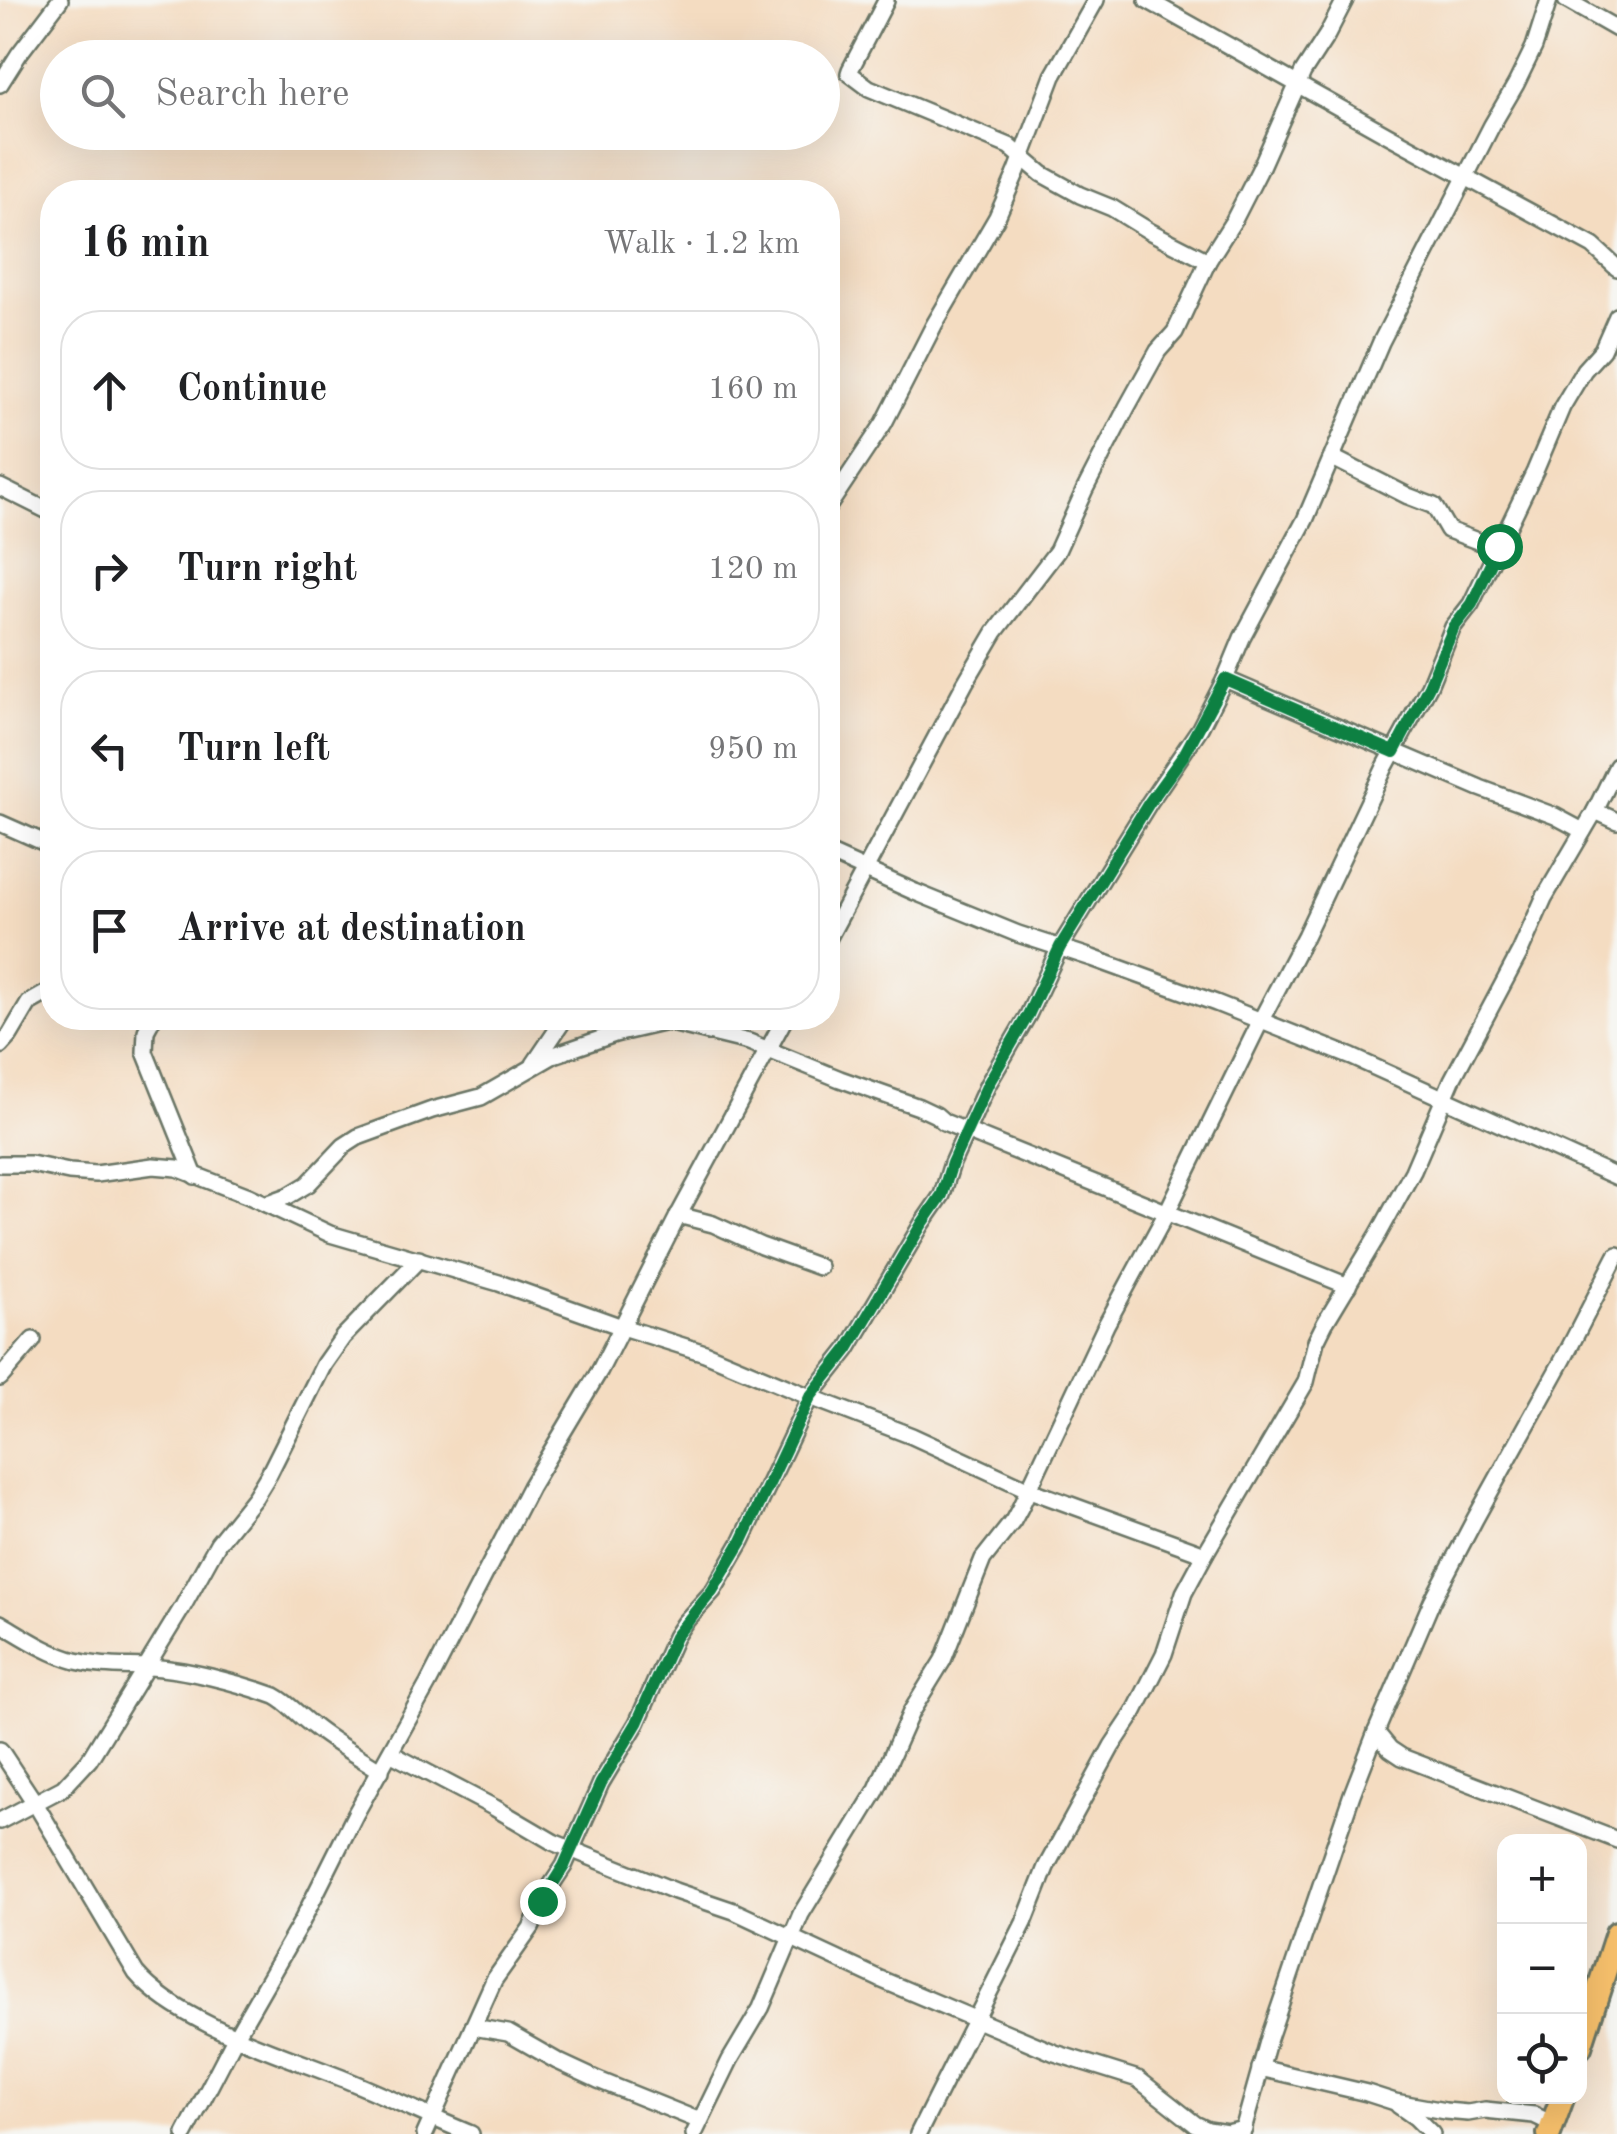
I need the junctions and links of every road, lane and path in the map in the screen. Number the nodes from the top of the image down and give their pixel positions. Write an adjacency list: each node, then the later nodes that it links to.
1 (60, 0): 9 (street)
2 (885, 0): 11 (street)
3 (1096, 0): 11 (street)
4 (1147, 0): 10 (street)
5 (1345, 0): 10 (street)
6 (1548, 0): 12 (street)
7 (1566, 0): 8 (street)
8 (1617, 29)
9 (0, 84)
10 (1298, 84): 12 (street); 13 (street)
11 (1022, 158): 13 (street); 18 (street)
12 (1467, 177): 14 (street); 16 (street)
13 (1208, 261): 30 (street)
14 (1617, 268)
15 (1617, 316): 20 (street)
16 (1333, 458): 20 (street); 21 (street)
17 (0, 486): 19 (street)
18 (840, 489)
19 (40, 507)
20 (1492, 559): 22 (street)
21 (1225, 679): 22 (street); 32 (street)
22 (1394, 752): 27 (street); 34 (street)
23 (1617, 766): 24 (street)
24 (1595, 812): 25 (street); 27 (street)
25 (1617, 821)
26 (0, 823): 28 (street)
27 (1584, 831): 43 (street)
28 (40, 841)
29 (840, 858): 30 (street)
30 (866, 869): 31 (street); 32 (street)
31 (840, 917)
32 (1060, 947): 34 (street); 44 (street)
33 (40, 997): 40 (street)
34 (1261, 1020): 43 (street); 49 (street)
35 (147, 1030): 46 (street)
36 (557, 1030): 42 (street)
37 (632, 1030): 42 (street)
38 (700, 1030): 41 (street)
39 (779, 1030): 41 (street)
40 (0, 1046)
41 (768, 1050): 44 (street); 50 (street)
42 (530, 1068): 48 (street)
43 (1444, 1100): 47 (street); 54 (street)
44 (967, 1130): 49 (street); 58 (street)
45 (0, 1164): 46 (street)
46 (195, 1176): 48 (street)
47 (1617, 1177)
48 (266, 1204): 52 (street)
49 (1167, 1212): 54 (street); 59 (street)
50 (678, 1216): 53 (street); 55 (street)
51 (1617, 1256): 63 (street)
52 (419, 1258): 55 (street); 62 (street)
53 (818, 1267)
54 (1348, 1286): 60 (street)
55 (622, 1327): 58 (street); 65 (street)
56 (33, 1340): 57 (street)
57 (0, 1378)
58 (810, 1397): 59 (street); 70 (street)
59 (1027, 1489): 60 (street); 72 (street)
60 (1205, 1554): 73 (street)
61 (0, 1623): 62 (street)
62 (146, 1667): 66 (street); 67 (street)
63 (1376, 1732): 69 (street); 77 (street)
64 (0, 1750): 67 (street)
65 (390, 1754): 66 (street); 70 (street)
66 (381, 1771): 76 (street)
67 (34, 1803): 68 (street); 76 (street)
68 (0, 1821)
69 (1617, 1840)
70 (572, 1850): 72 (street); 74 (street)
71 (1617, 1933): 75 (highway)
72 (791, 1940): 73 (street); 81 (street)
73 (974, 2018): 83 (street); 87 (street)
74 (473, 2026): 80 (street); 81 (street)
75 (1587, 2026)
76 (236, 2036): 80 (street); 84 (street)
77 (1260, 2068): 78 (street); 83 (street)
78 (1395, 2102): 82 (street); 88 (street)
79 (1559, 2104): 82 (highway)
80 (432, 2118): 85 (street); 86 (street)
81 (697, 2128)
82 (1551, 2129)
83 (1243, 2132)
84 (185, 2134)
85 (424, 2134)
86 (471, 2134)
87 (918, 2134)
88 (1432, 2134)

